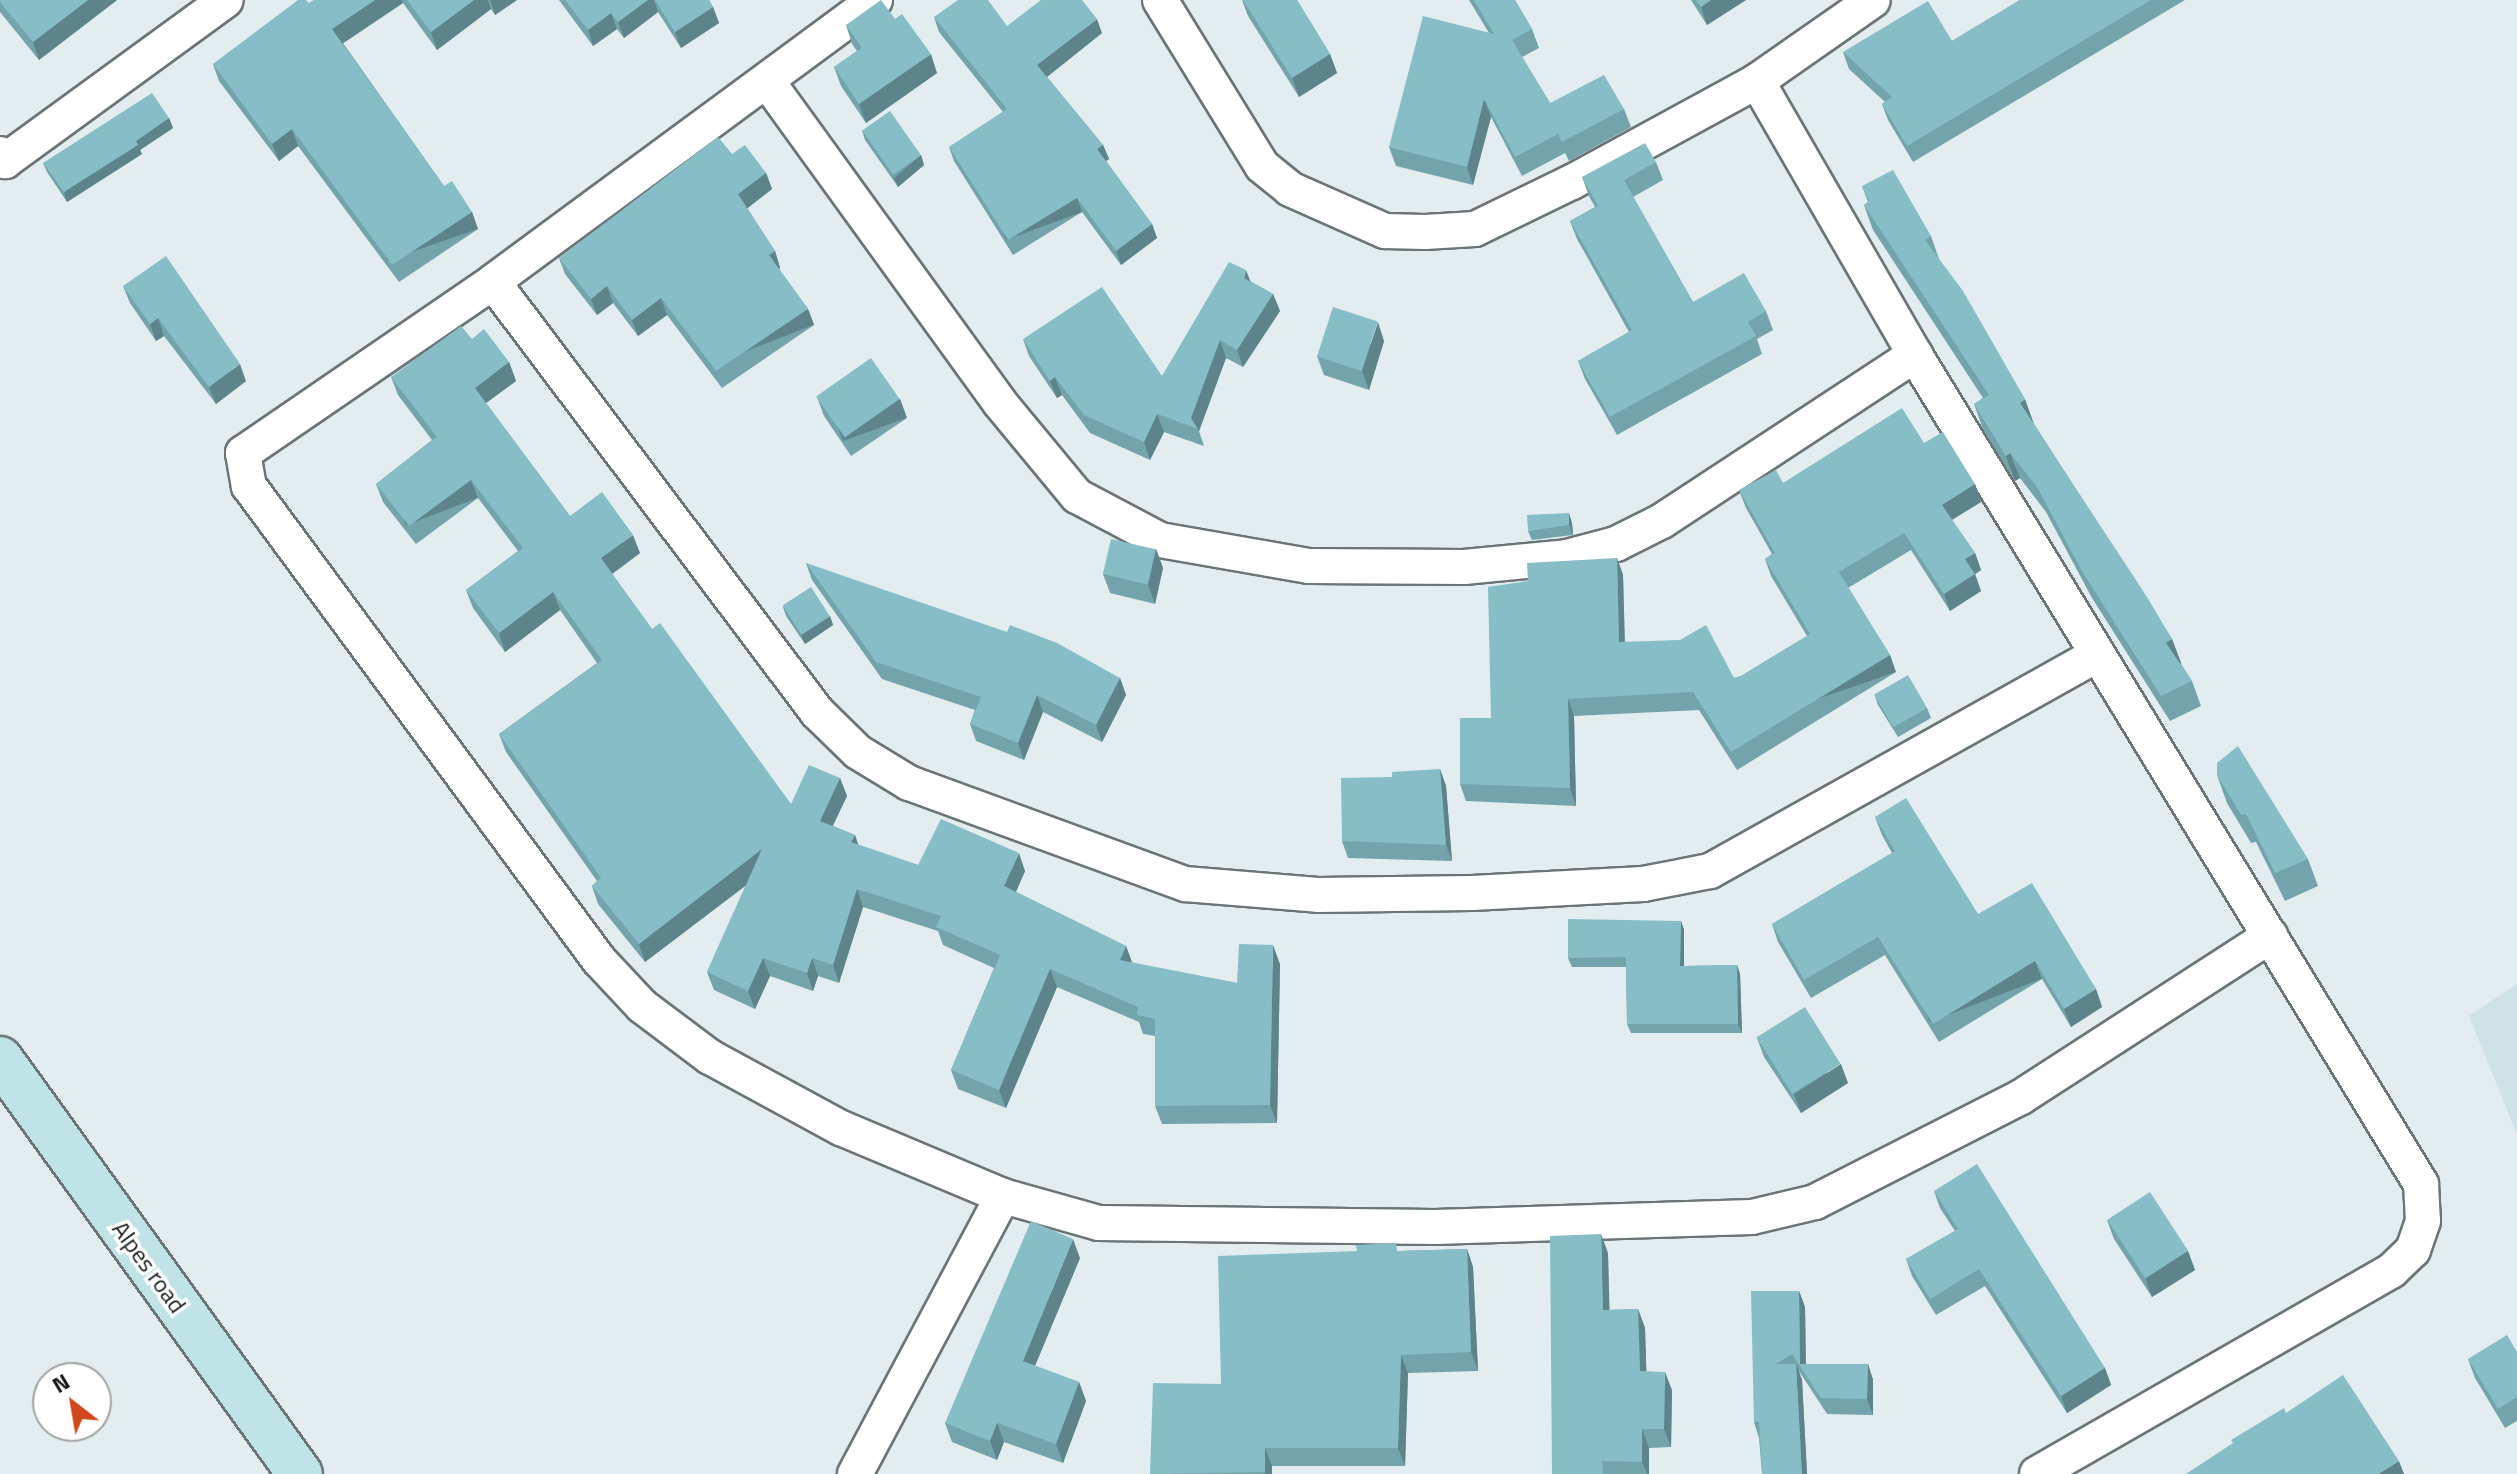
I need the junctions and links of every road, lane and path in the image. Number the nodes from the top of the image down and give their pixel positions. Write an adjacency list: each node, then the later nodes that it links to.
1 (226, 0): 7 (street)
2 (875, 0): 5 (street)
3 (1160, 0): 6 (street)
4 (1873, 0): 6 (street)
5 (767, 81): 8 (street); 9 (street)
6 (1757, 81): 9 (street)
7 (0, 154)
8 (493, 282): 10 (street); 13 (street)
9 (1915, 355): 10 (street)
10 (2097, 655): 11 (street)
11 (2270, 936): 13 (street); 16 (street)
12 (0, 1059): 14 (street, Alpes road)
13 (1003, 1196): 15 (street)
14 (300, 1474)
15 (855, 1474)
16 (2037, 1474)

